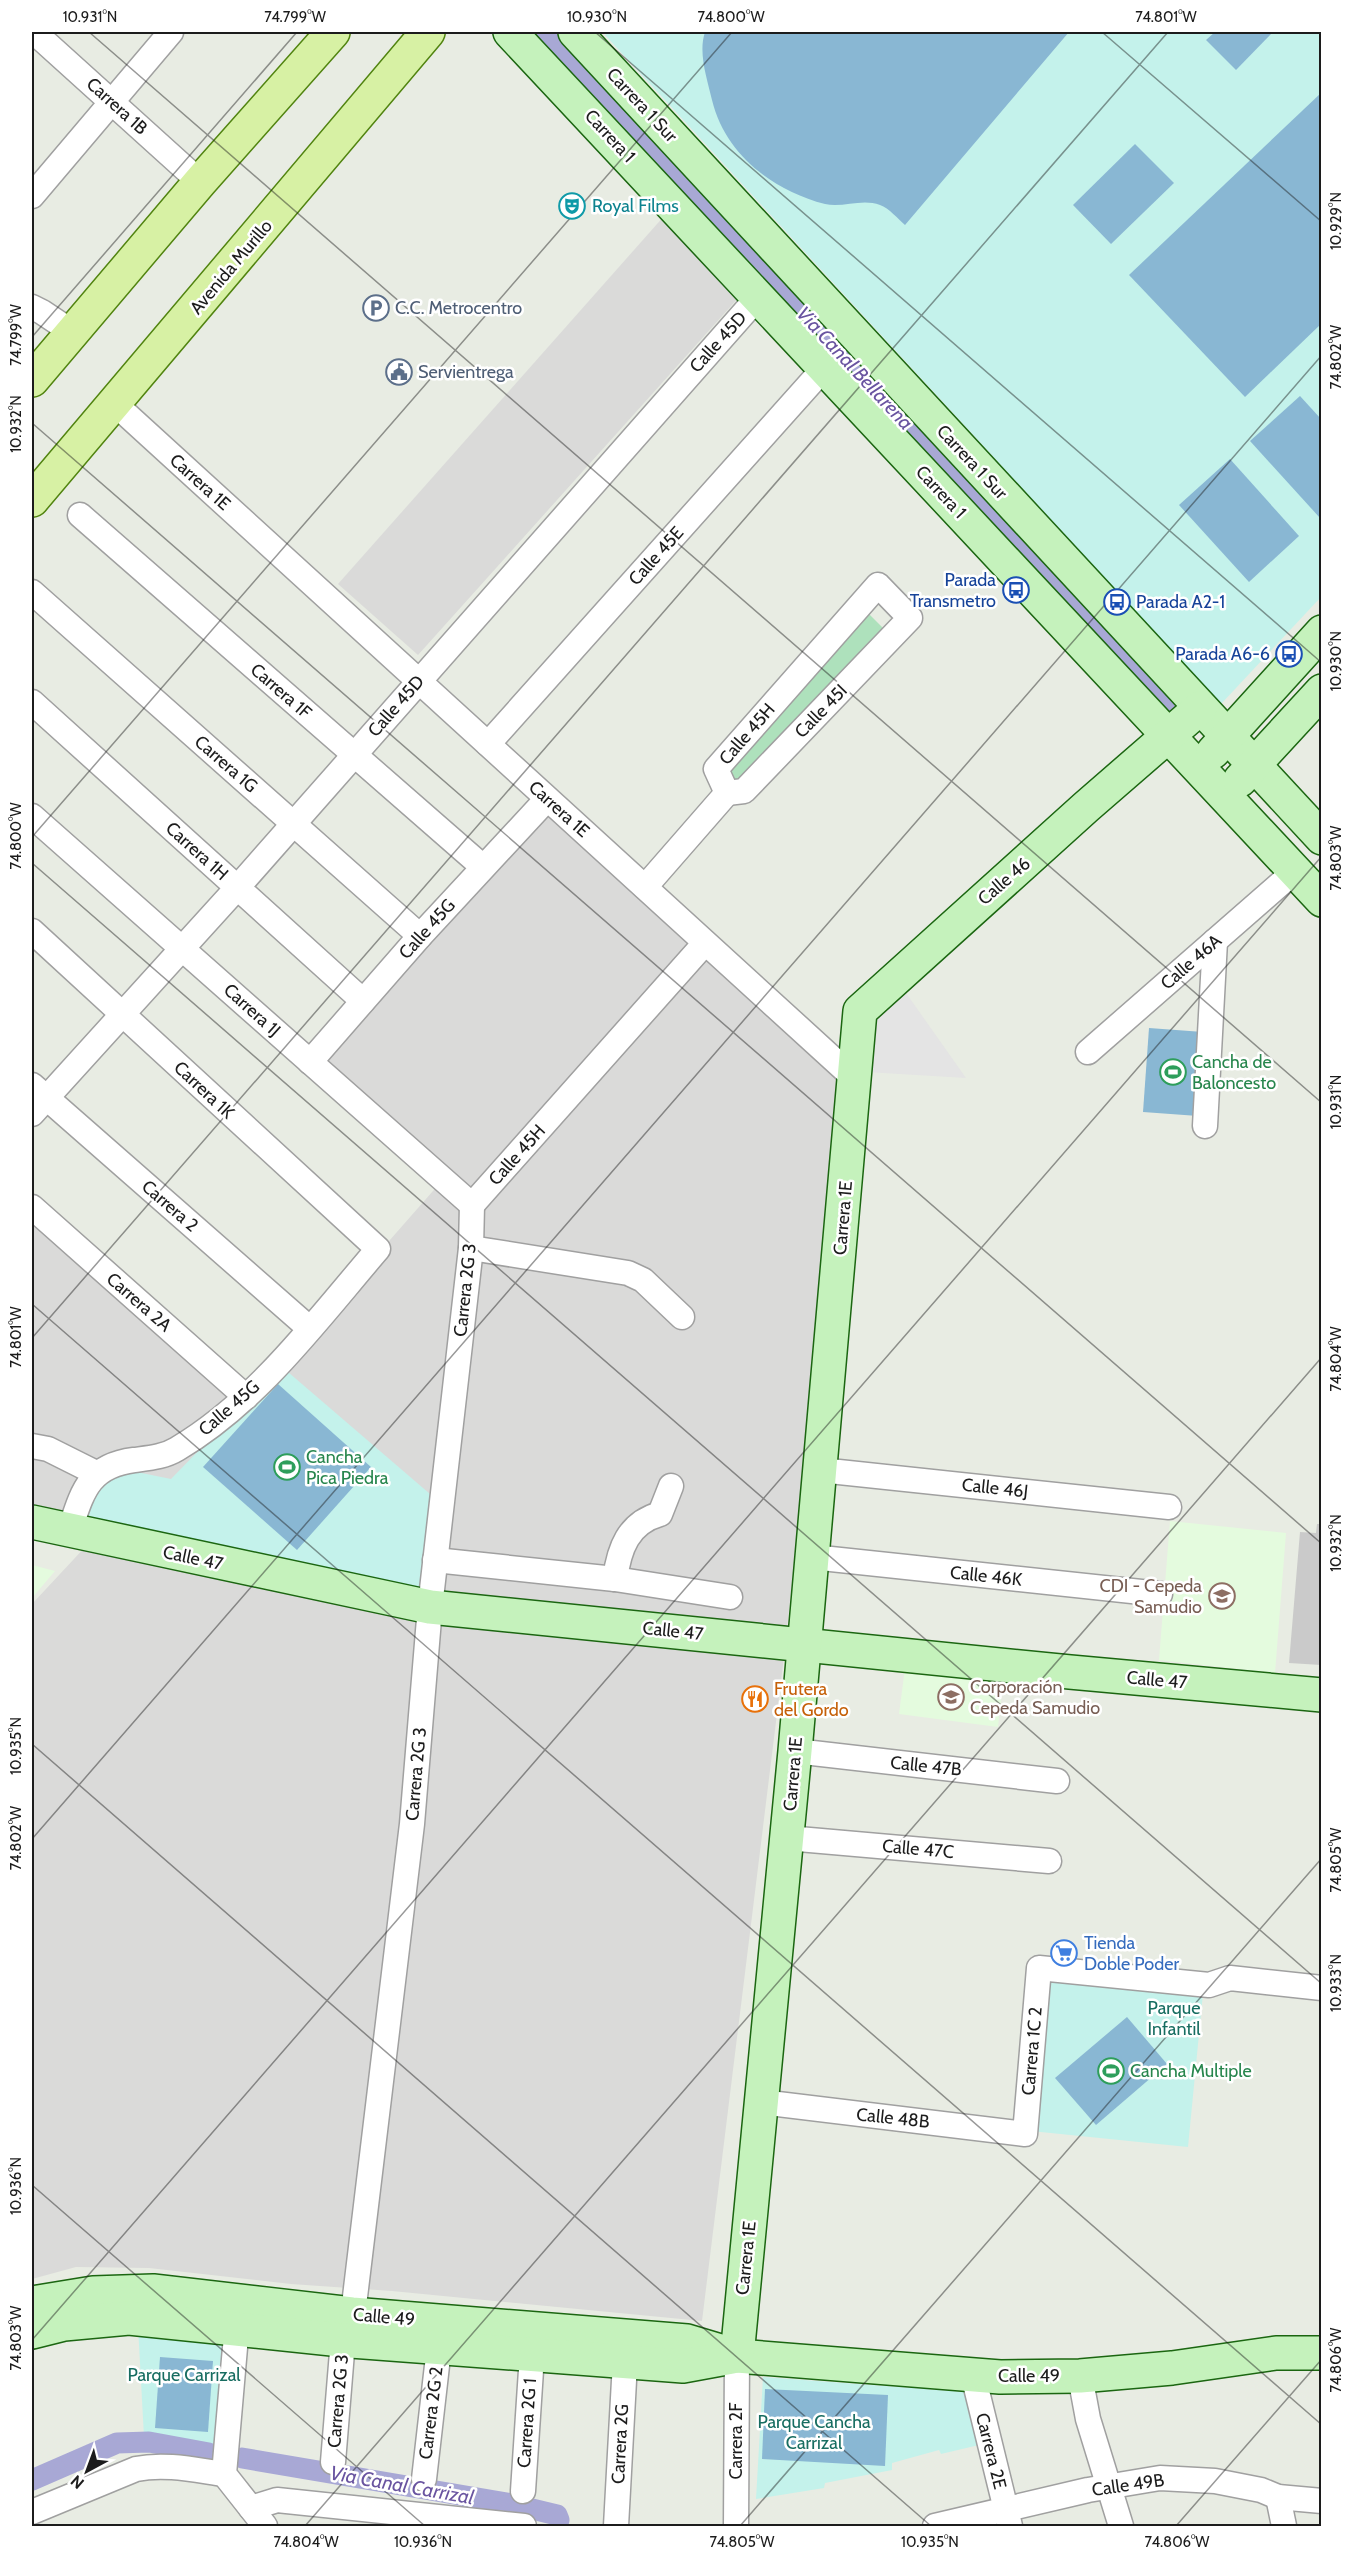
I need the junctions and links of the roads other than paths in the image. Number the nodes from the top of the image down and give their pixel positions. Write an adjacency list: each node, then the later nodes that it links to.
1 (171, 32): 7 (street)
2 (333, 32): 8 (main road)
3 (428, 32): 15 (main road, Avenida Murillo)
4 (510, 32): 10 (street, Carrera 1)
5 (575, 32): 24 (street, Carrera 1 Sur)
6 (41, 40): 7 (street, Carrera 1B)
7 (112, 101): 8 (street, Carrera 1B); 9 (street)
8 (200, 182): 12 (main road)
9 (32, 196)
10 (759, 296): 13 (street, Carrera 1); 21 (street, Calle 45D)
11 (32, 307): 12 (street)
12 (72, 332): 14 (main road)
13 (825, 367): 25 (street, Carrera 1); 27 (street, Calle 45E)
14 (32, 380)
15 (114, 403): 16 (main road, Avenida Murillo); 21 (street, Carrera 1E)
16 (32, 500)
17 (80, 515): 28 (street, Carrera 1F)
18 (878, 585): 31 (street, Calle 45H); 31 (street, Calle 45I)
19 (32, 592): 35 (street, Carrera 1G)
20 (1322, 632): 26 (street)
21 (417, 681): 27 (street, Carrera 1E); 28 (street, Calle 45D)
22 (1322, 691): 29 (street)
23 (32, 702): 40 (street, Carrera 1H)
24 (1200, 708): 25 (street, Calle 46); 26 (street, Carrera 1 Sur)
25 (1168, 736): 30 (street, Carrera 1); 51 (street, Calle 46)
26 (1227, 737): 29 (street, Carrera 1 Sur); 30 (street)
27 (488, 744): 33 (street, Carrera 1E)
28 (354, 754): 35 (street, Calle 45D); 37 (street, Carrera 1F)
29 (1254, 765): 32 (street); 36 (street, Carrera 1 Sur)
30 (1198, 768): 32 (street, Carrera 1)
31 (727, 794): 39 (street, Calle 45H)
32 (1225, 796): 38 (street, Carrera 1)
33 (547, 799): 37 (street, Calle 45G); 39 (street, Carrera 1E)
34 (32, 816): 46 (street, Carrera 1J)
35 (294, 824): 40 (street, Calle 45D); 43 (street, Carrera 1G)
36 (1322, 838)
37 (483, 867): 43 (street, Calle 45G)
38 (1295, 871): 41 (street, Carrera 1); 44 (street, Calle 46A)
39 (645, 887): 45 (street, Carrera 1E)
40 (237, 888): 46 (street, Calle 45D); 47 (street, Carrera 1H)
41 (1322, 900)
42 (32, 931): 48 (street, Carrera 1K)
43 (420, 936): 47 (street, Calle 45G)
44 (1215, 941): 49 (street, Calle 46A); 53 (street)
45 (705, 942): 51 (street, Carrera 1E); 54 (street, Calle 45H)
46 (182, 949): 48 (street, Calle 45D); 50 (street, Carrera 1J)
47 (363, 1001): 50 (street, Calle 45G)
48 (122, 1014): 52 (street, Calle 45D); 57 (street, Carrera 1K)
49 (1088, 1052)
50 (310, 1062): 54 (street, Carrera 1J)
51 (855, 1079): 62 (street, Carrera 1E)
52 (36, 1099): 59 (street, Carrera 2)
53 (1205, 1126)
54 (472, 1205): 56 (street, Carrera 2G 3)
55 (32, 1208): 60 (street, Carrera 2A)
56 (471, 1248): 58 (street); 69 (street, Carrera 2G 3)
57 (378, 1249): 59 (street, Calle 45G)
58 (682, 1317)
59 (309, 1328): 60 (street, Calle 45G)
60 (246, 1397): 63 (street, Calle 45G)
61 (32, 1446): 63 (street)
62 (820, 1470): 65 (street, Calle 46J); 68 (street, Carrera 1E)
63 (96, 1473): 67 (street)
64 (671, 1486): 70 (street)
65 (1169, 1507)
66 (32, 1522): 67 (street, Calle 47)
67 (69, 1532): 73 (street, Calle 47)
68 (812, 1557): 71 (street, Calle 46K); 74 (street, Carrera 1E)
69 (435, 1560): 70 (street); 73 (street, Carrera 2G 3)
70 (615, 1579): 72 (street)
71 (1160, 1594)
72 (730, 1597)
73 (430, 1607): 74 (street, Calle 47); 86 (street, Carrera 2G 3)
74 (804, 1644): 75 (street, Calle 47); 76 (street, Carrera 1E)
75 (1322, 1695)
76 (795, 1751): 77 (street, Calle 47B); 78 (street, Carrera 1E)
77 (1057, 1780)
78 (787, 1838): 79 (street, Calle 47C); 81 (street, Carrera 1E)
79 (1049, 1861)
80 (1322, 1988): 82 (street, Carrera 1C 2)
81 (761, 2102): 82 (street, Calle 48B); 90 (street, Carrera 1E)
82 (1024, 2134)
83 (32, 2303): 84 (street, Calle 49)
84 (238, 2316): 85 (street, Calle 49); 86 (street, Calle 49); 95 (street)
85 (32, 2332)
86 (349, 2332): 87 (street, Calle 49); 90 (street, Calle 49); 94 (street, Carrera 2G 3)
87 (439, 2348): 89 (street, Calle 49); 96 (street, Carrera 2G 2)
88 (1322, 2353): 93 (street, Calle 49)
89 (532, 2355): 91 (street, Calle 49); 98 (street, Carrera 2G 1)
90 (737, 2356): 91 (street, Calle 49); 92 (street, Calle 49); 106 (street, Carrera 2F)
91 (625, 2362): 105 (street, Carrera 2G)
92 (972, 2375): 93 (street, Calle 49); 103 (street, Carrera 2E)
93 (1080, 2376): 97 (street)
94 (333, 2462)
95 (224, 2475): 101 (street); 102 (street)
96 (424, 2479)
97 (1109, 2488): 99 (street, Calle 49B); 103 (street, Calle 49B); 108 (street)
98 (523, 2491)
99 (1278, 2498): 100 (street, Calle 49B); 109 (street)
100 (1322, 2501)
101 (32, 2512)
102 (258, 2517): 104 (street)
103 (1008, 2518): 107 (street, Calle 49B)
104 (524, 2526)
105 (616, 2526)
106 (736, 2526)
107 (935, 2526)
108 (1121, 2526)
109 (1284, 2526)

